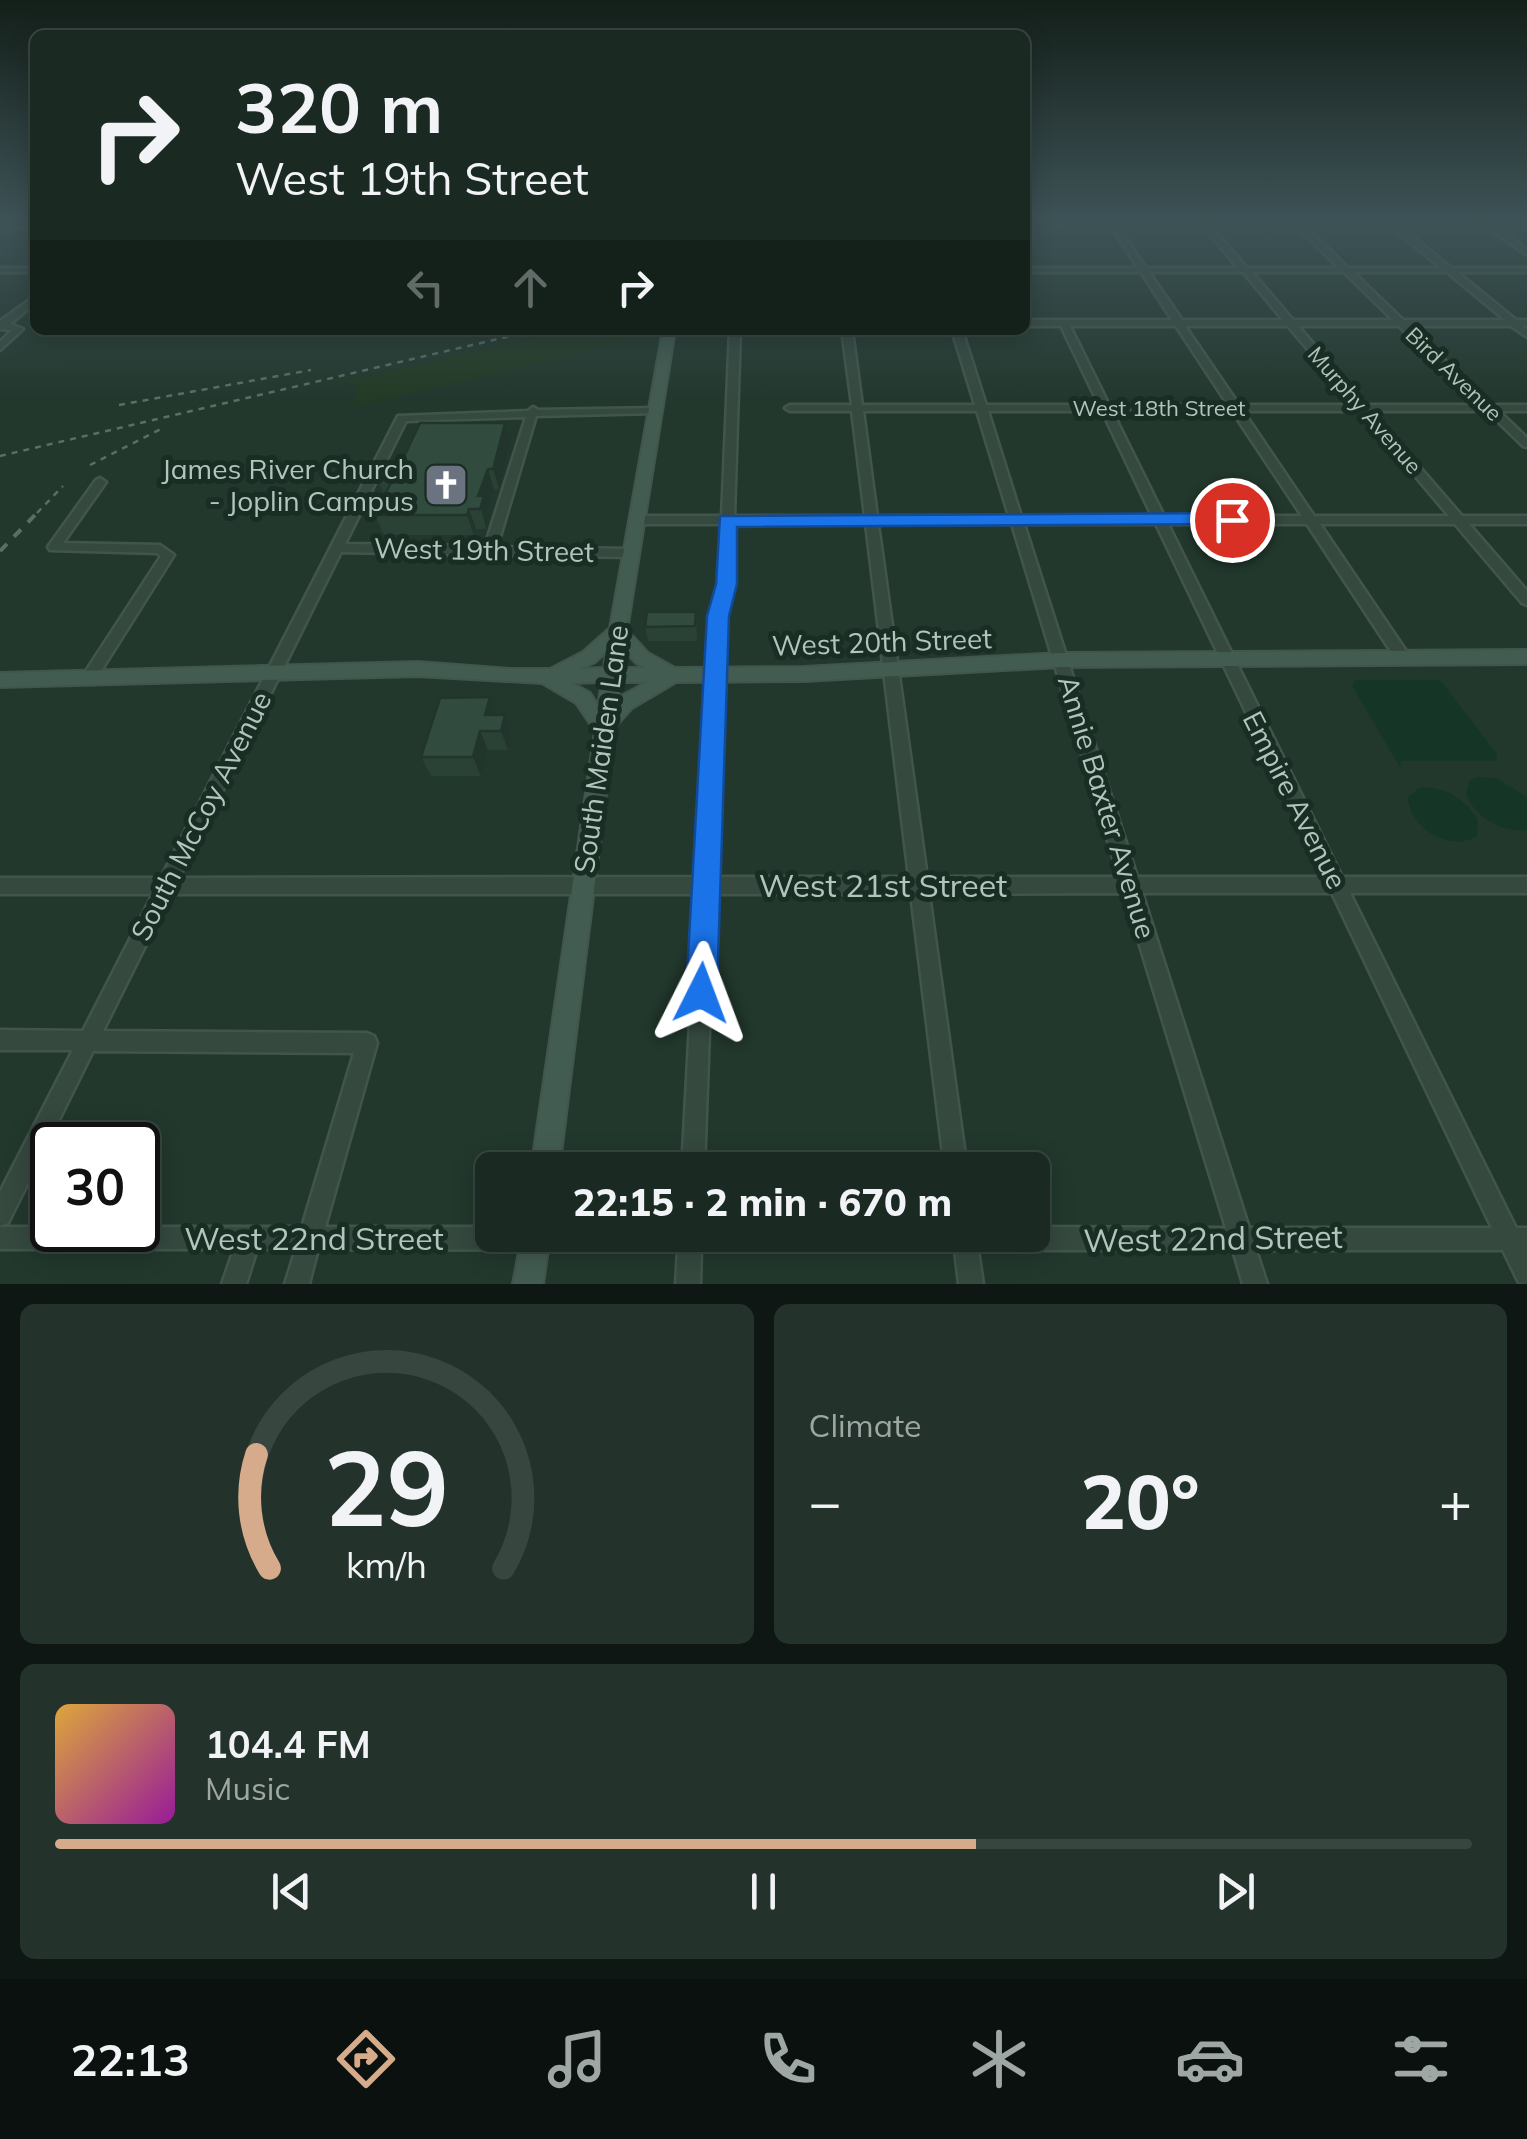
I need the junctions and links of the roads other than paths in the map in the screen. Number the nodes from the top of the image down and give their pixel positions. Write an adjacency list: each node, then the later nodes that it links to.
1 (1150, 281): 8 (street)
2 (1254, 281): 9 (street, Murphy Avenue)
3 (1358, 281): 10 (street, Bird Avenue)
4 (1462, 281): 11 (street)
5 (30, 303): 13 (street)
6 (1030, 323): 7 (street)
7 (1064, 323): 8 (street); 23 (street, Empire Avenue)
8 (1178, 323): 9 (street); 24 (street)
9 (1290, 323): 10 (street); 25 (street, Murphy Avenue)
10 (1402, 323): 11 (street); 26 (street, Bird Avenue)
11 (1514, 323): 12 (street); 14 (street)
12 (1527, 323)
13 (2, 325): 19 (street)
14 (1527, 334)
15 (668, 335): 29 (main road, South Maiden Lane)
16 (735, 335): 33 (street)
17 (848, 335): 21 (street)
18 (959, 335): 22 (street, Annie Baxter Avenue)
19 (0, 347)
20 (790, 408): 21 (street, West 18th Street)
21 (857, 408): 22 (street, West 18th Street); 34 (street)
22 (983, 408): 23 (street, West 18th Street); 35 (street, Annie Baxter Avenue)
23 (1105, 408): 24 (street, West 18th Street); 36 (street, Empire Avenue)
24 (1236, 408): 25 (street, West 18th Street); 37 (street)
25 (1363, 408): 26 (street, West 18th Street); 38 (street, Murphy Avenue)
26 (1490, 408): 27 (street, West 18th Street); 30 (street, Bird Avenue)
27 (1527, 408)
28 (533, 410): 29 (street); 40 (street, South McCoy Avenue); 42 (street)
29 (656, 410): 32 (main road, South Maiden Lane)
30 (1527, 444)
31 (100, 482): 55 (street)
32 (636, 520): 33 (street); 41 (main road, South Maiden Lane)
33 (727, 520): 34 (street); 54 (street)
34 (871, 520): 35 (street); 49 (street)
35 (1017, 520): 36 (street); 48 (street, Annie Baxter Avenue)
36 (1159, 520): 37 (street); 47 (street, Empire Avenue)
37 (1311, 520): 38 (street); 46 (street)
38 (1459, 520): 39 (street); 43 (street, Murphy Avenue)
39 (1527, 520)
40 (337, 548): 42 (street, West 19th Street); 50 (street, South McCoy Avenue)
41 (631, 552): 42 (street, West 19th Street); 44 (main road, South Maiden Lane)
42 (489, 553)
43 (1527, 600)
44 (618, 631): 51 (main road); 52 (main road, South Maiden Lane); 53 (main road)
45 (1527, 656): 46 (main road, West 20th Street)
46 (1404, 658): 47 (main road, West 20th Street)
47 (1224, 659): 48 (main road, West 20th Street); 58 (street, Empire Avenue)
48 (1061, 660): 49 (main road, West 20th Street); 64 (street, Annie Baxter Avenue)
49 (891, 672): 54 (main road, West 20th Street); 63 (street)
50 (274, 673): 51 (main road, West 20th Street); 55 (main road, West 20th Street); 65 (street, South McCoy Avenue)
51 (544, 675): 52 (main road, West 20th Street); 57 (main road)
52 (611, 675): 53 (main road, West 20th Street); 57 (main road, South Maiden Lane)
53 (678, 675): 54 (main road, West 20th Street); 57 (main road)
54 (716, 675): 62 (street)
55 (89, 678): 56 (main road, West 20th Street)
56 (0, 680)
57 (604, 728): 61 (main road, South Maiden Lane)
58 (1337, 885): 59 (street, West 21st Street); 64 (street, West 21st Street); 77 (street, Empire Avenue)
59 (1527, 885)
60 (0, 886): 65 (street, West 21st Street)
61 (582, 886): 62 (street, West 21st Street); 65 (street, West 21st Street); 68 (main road, South Maiden Lane)
62 (706, 886): 63 (street, West 21st Street); 69 (street)
63 (919, 886): 64 (street, West 21st Street); 70 (street)
64 (1131, 886): 78 (street, Annie Baxter Avenue)
65 (165, 887): 67 (street, South McCoy Avenue)
66 (0, 1040): 67 (street)
67 (88, 1040): 71 (street, South McCoy Avenue); 74 (street)
68 (547, 1152)
69 (694, 1152)
70 (954, 1152)
71 (0, 1215)
72 (0, 1238): 73 (street, West 22nd Street)
73 (249, 1238): 74 (street, West 22nd Street); 83 (street)
74 (310, 1238): 75 (street, West 22nd Street); 84 (street)
75 (475, 1238)
76 (1050, 1239): 78 (street, West 22nd Street)
77 (1518, 1239): 78 (street, West 22nd Street); 82 (street, Empire Avenue)
78 (1241, 1240): 88 (street, Annie Baxter Avenue)
79 (533, 1252): 85 (main road)
80 (689, 1252): 86 (street)
81 (967, 1252): 87 (street)
82 (1527, 1276)
83 (234, 1284)
84 (296, 1284)
85 (528, 1284)
86 (688, 1284)
87 (971, 1284)
88 (1255, 1284)

